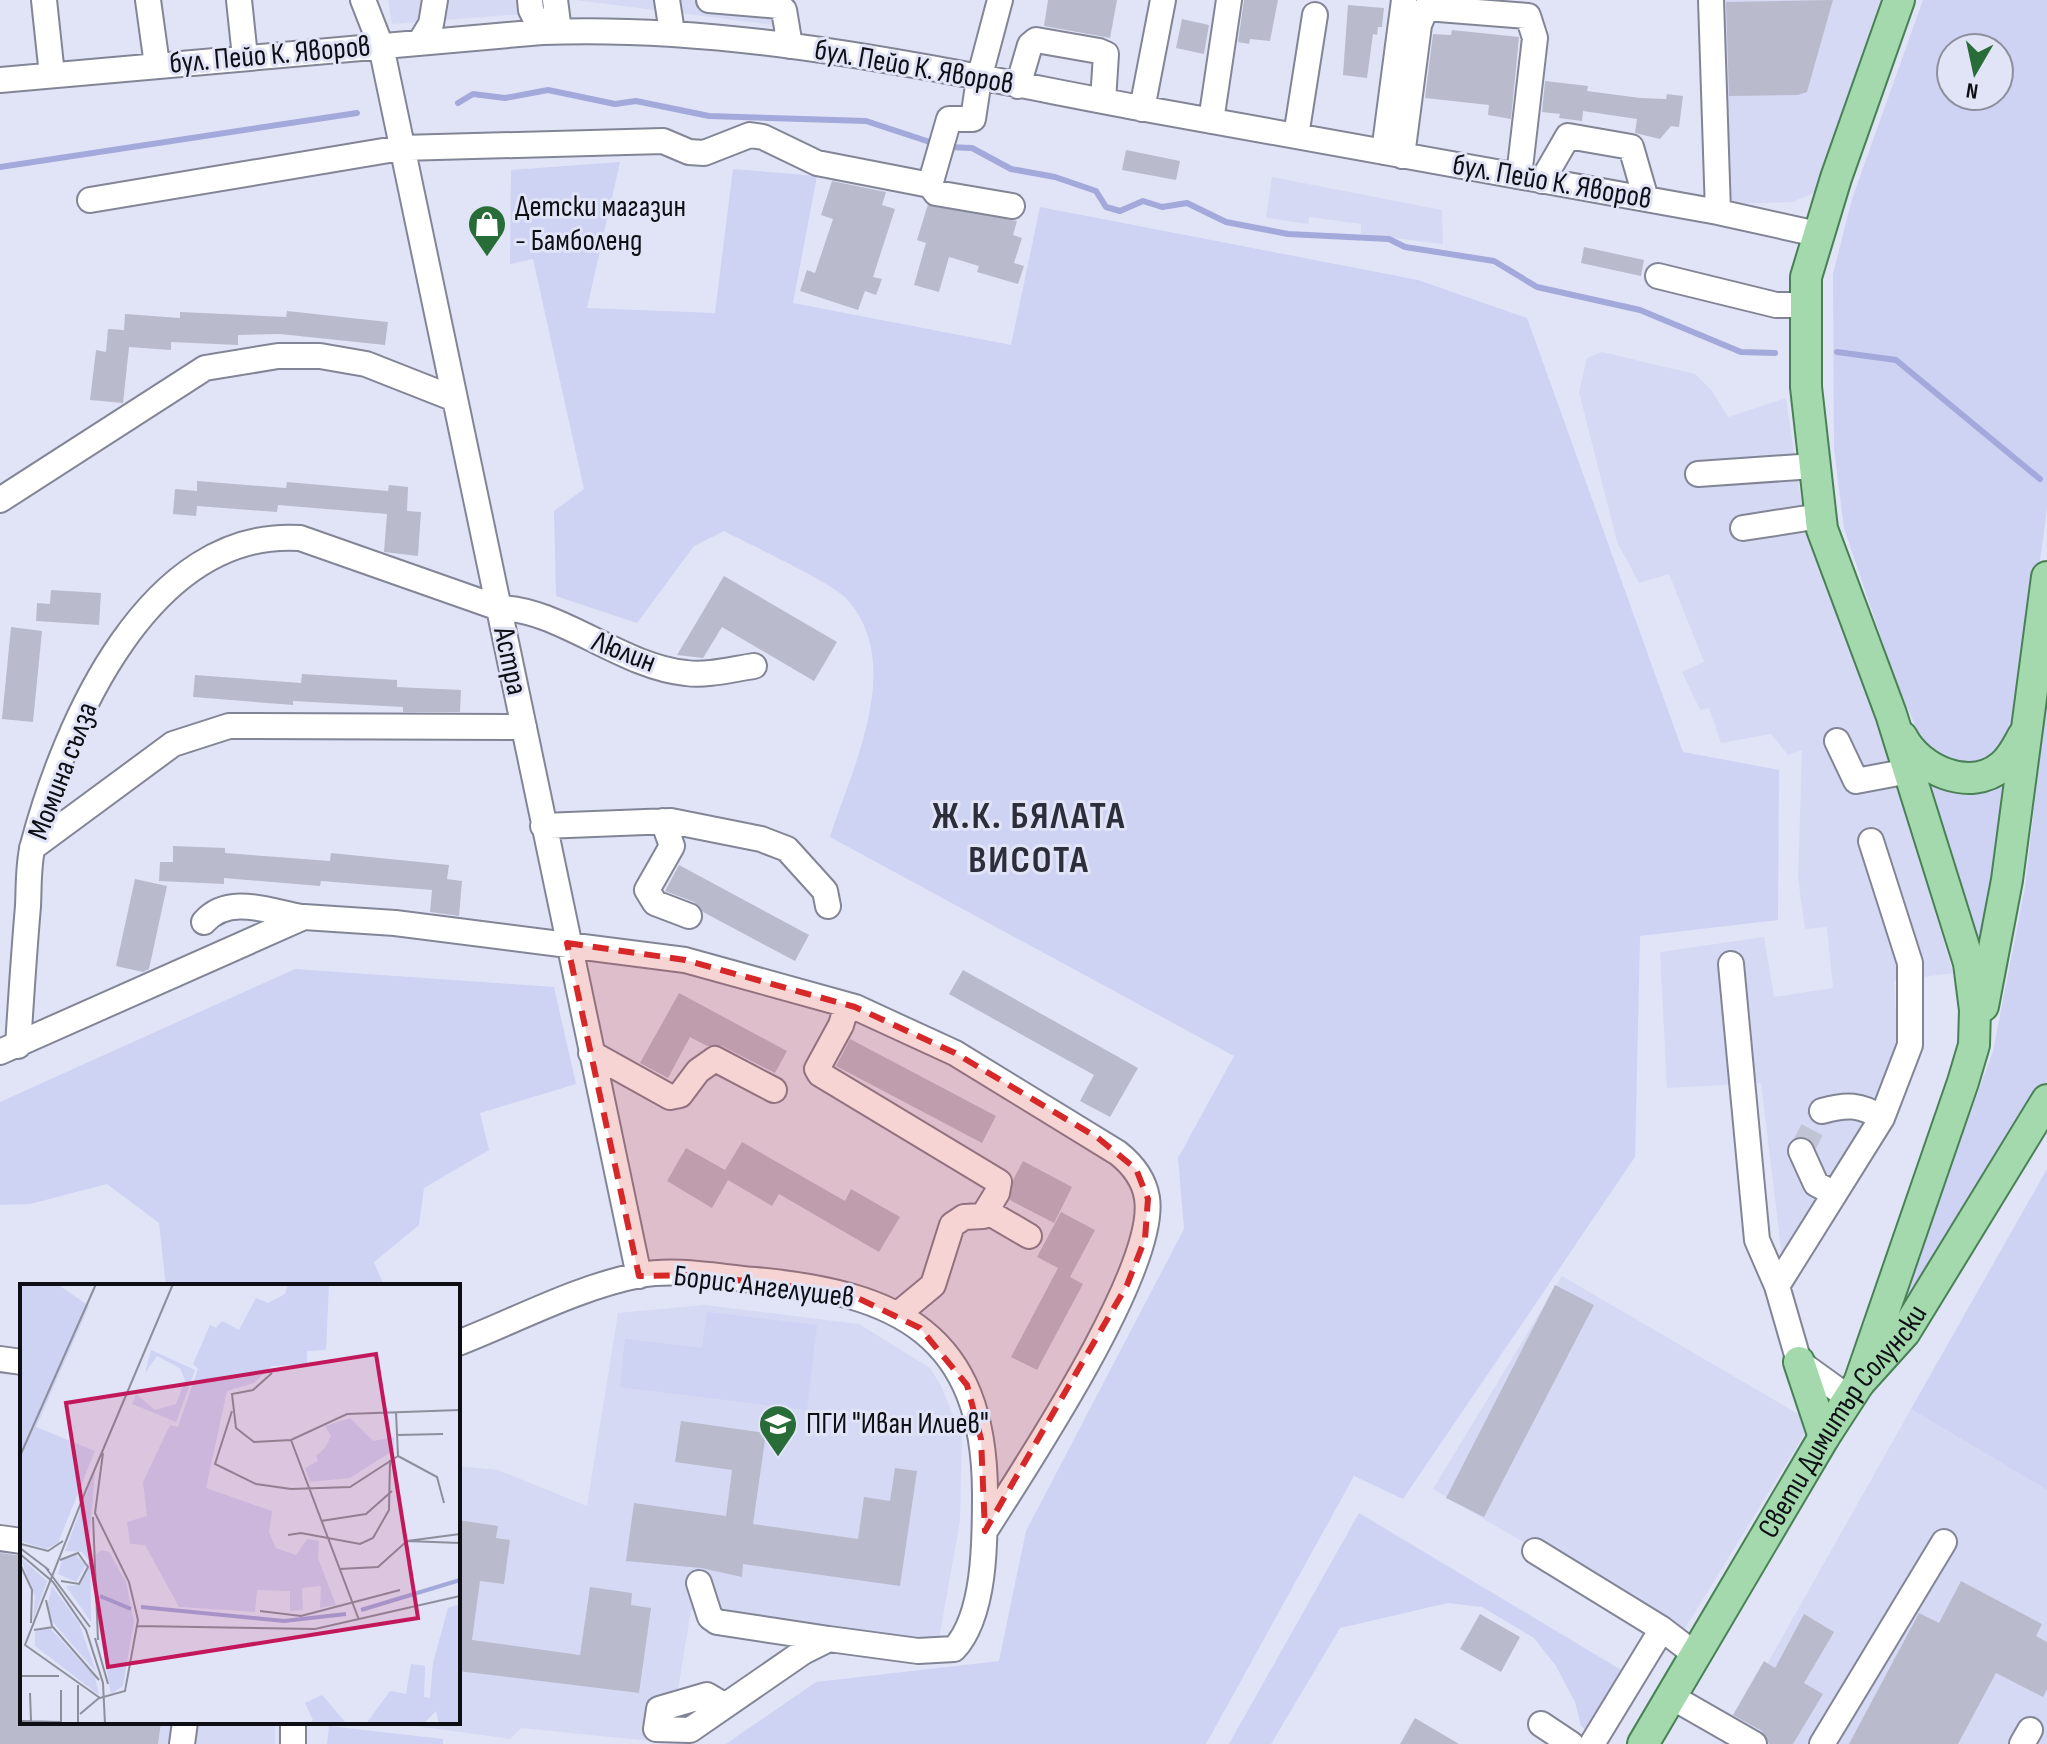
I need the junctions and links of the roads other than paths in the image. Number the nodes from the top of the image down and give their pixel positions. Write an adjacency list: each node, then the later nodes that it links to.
1 (44, 0): 25 (street)
2 (148, 0): 24 (street)
3 (239, 0): 23 (street)
4 (363, 0): 21 (street, Астра)
5 (435, 0): 20 (street)
6 (530, 0): 18 (street)
7 (555, 0): 18 (street)
8 (667, 0): 19 (street)
9 (709, 0): 16 (street)
10 (1000, 0): 26 (street)
11 (1163, 0): 30 (street)
12 (1229, 0): 31 (street)
13 (1404, 0): 34 (street)
14 (1711, 0): 40 (street)
15 (1899, 0): 41 (main road)
16 (784, 5): 22 (street)
17 (1315, 15): 32 (street)
18 (550, 32): 19 (street, бул. Пейо К. Яворов); 20 (street, бул. Пейо К. Яворов)
19 (672, 32): 22 (street, бул. Пейо К. Яворов)
20 (420, 42): 21 (street, бул. Пейо К. Яворов)
21 (381, 46): 23 (street, бул. Пейо К. Яворов); 33 (street, Астра)
22 (790, 46): 26 (street, бул. Пейо К. Яворов)
23 (245, 57): 24 (street, бул. Пейо К. Яворов)
24 (157, 65): 25 (street, бул. Пейо К. Яворов)
25 (52, 75): 27 (street, бул. Пейо К. Яворов)
26 (979, 79): 28 (street, бул. Пейо К. Яворов); 35 (street)
27 (0, 80)
28 (1018, 86): 29 (street, бул. Пейо К. Яворов); 29 (street)
29 (1103, 101): 30 (street, бул. Пейо К. Яворов)
30 (1142, 109): 31 (street, бул. Пейо К. Яворов)
31 (1211, 121): 32 (street, бул. Пейо К. Яворов)
32 (1296, 136): 34 (street, бул. Пейо К. Яворов)
33 (401, 148): 35 (street); 38 (street); 44 (street, Астра)
34 (1393, 154): 36 (street, бул. Пейо К. Яворов); 36 (street)
35 (932, 176): 39 (street)
36 (1531, 178): 37 (street, бул. Пейо К. Яворов); 37 (street)
37 (1646, 199): 40 (street, бул. Пейо К. Яворов)
38 (90, 200)
39 (1012, 206)
40 (1718, 212): 41 (street, бул. Пейо К. Яворов)
41 (1817, 234): 43 (main road)
42 (1658, 276): 43 (street)
43 (1804, 305): 45 (main road)
44 (455, 399): 47 (street); 51 (street, Астра)
45 (1814, 466): 46 (street); 48 (main road)
46 (1698, 474)
47 (0, 500)
48 (1820, 516): 49 (street); 53 (main road)
49 (1743, 528)
50 (2047, 577): 54 (main road)
51 (499, 608): 52 (street, Люлин); 55 (street, Астра); 61 (street, Момина сълза)
52 (754, 666)
53 (1891, 714): 54 (main road); 57 (main road)
54 (2028, 726): 69 (main road)
55 (524, 727): 59 (street, Астра); 61 (street)
56 (1837, 741): 57 (street)
57 (1909, 771): 69 (main road)
58 (663, 821): 59 (street); 62 (street); 63 (street)
59 (543, 826): 66 (street, Астра)
60 (1871, 841): 75 (street)
61 (32, 848): 70 (street, Момина сълза)
62 (828, 906)
63 (689, 916)
64 (304, 917): 65 (street); 66 (street); 70 (street)
65 (204, 922)
66 (567, 943): 68 (street); 71 (street, Астра)
67 (1731, 964): 81 (street)
68 (847, 1005): 78 (street); 89 (street)
69 (1974, 1045): 87 (main road)
70 (9, 1049)
71 (591, 1053): 72 (street); 80 (street, Астра)
72 (774, 1090)
73 (2047, 1100): 87 (main road, Свети Димитър Солунски)
74 (1822, 1111): 75 (street)
75 (1882, 1118): 77 (street)
76 (1801, 1151): 77 (street)
77 (1833, 1193): 81 (street)
78 (986, 1211): 79 (street); 82 (street)
79 (1029, 1236)
80 (639, 1276): 82 (street, Борис Ангелушев); 83 (street, Борис Ангелушев)
81 (1777, 1286): 84 (street)
82 (898, 1314): 89 (street, Борис Ангелушев)
83 (460, 1342)
84 (1795, 1352): 87 (street); 88 (main road)
85 (0, 1359): 86 (street)
86 (20, 1362)
87 (1855, 1390): 88 (main road, Свети Димитър Солунски)
88 (1824, 1437): 97 (main road, Свети Димитър Солунски)
89 (985, 1531): 96 (street, Борис Ангелушев)
90 (0, 1538): 91 (street)
91 (20, 1541)
92 (1944, 1542): 107 (street)
93 (1535, 1551): 95 (street)
94 (699, 1583): 96 (street)
95 (1662, 1629): 97 (street); 104 (street)
96 (829, 1639): 99 (street)
97 (1696, 1655): 98 (main road, Свети Димитър Солунски)
98 (1672, 1697): 105 (main road, Свети Димитър Солунски); 106 (street)
99 (724, 1705): 99 (street)
100 (185, 1724): 102 (street)
101 (1541, 1724): 103 (street)
102 (182, 1744)
103 (1571, 1744)
104 (1592, 1744)
105 (1643, 1744)
106 (1754, 1744)
107 (1822, 1744)

